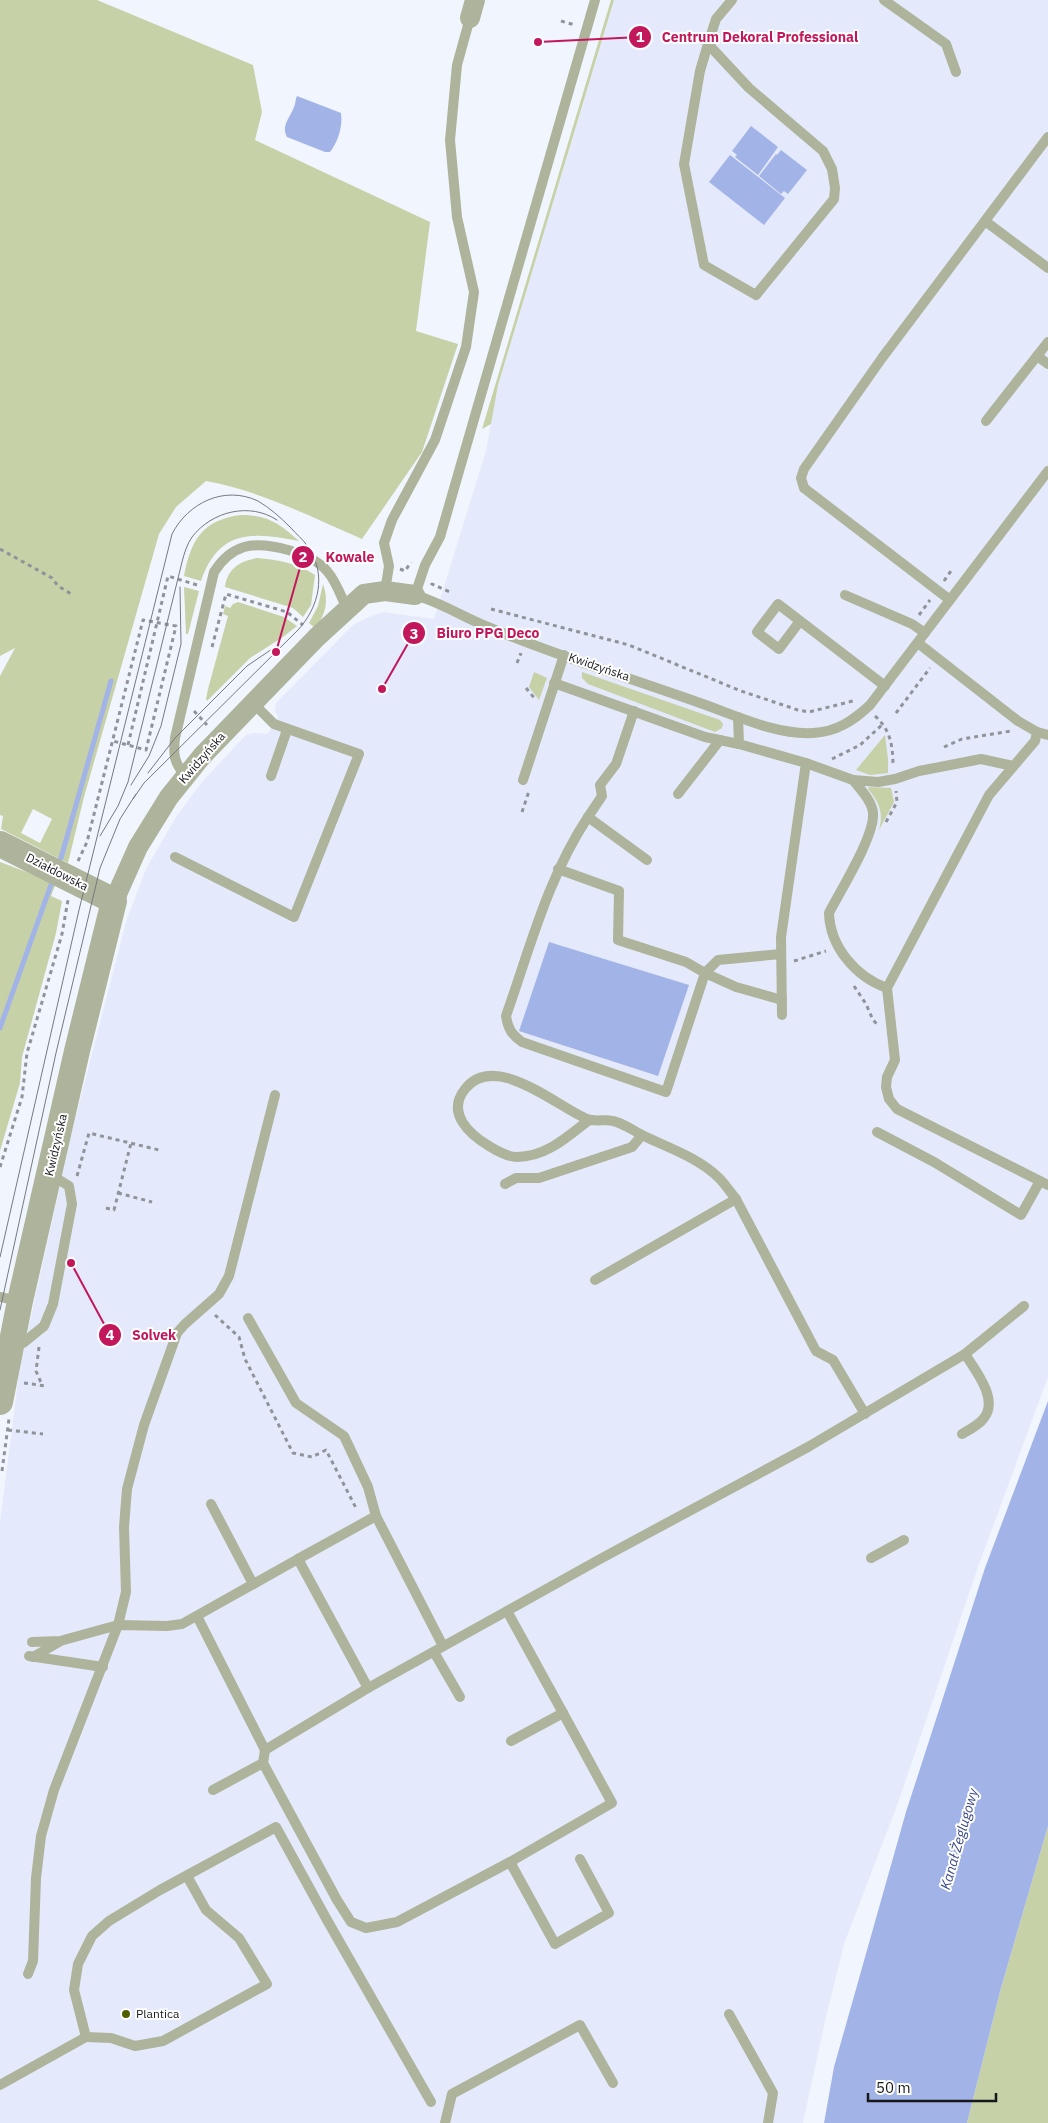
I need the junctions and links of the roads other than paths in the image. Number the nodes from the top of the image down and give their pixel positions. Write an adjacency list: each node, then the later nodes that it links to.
1 (595, 0): 17 (lane)
2 (732, 0): 5 (lane)
3 (884, 0): 6 (lane)
4 (473, 9): 15 (lane)
5 (708, 44): 5 (lane)
6 (956, 72)
7 (1048, 137): 8 (lane)
8 (985, 221): 9 (lane); 18 (lane)
9 (1048, 268)
10 (1048, 342): 11 (lane)
11 (1037, 356): 12 (lane); 13 (lane)
12 (1048, 364)
13 (986, 421)
14 (1048, 471): 18 (lane, Kwidzyńska)
15 (384, 591): 17 (street, Kwidzyńska); 19 (street, Kwidzyńska)
16 (845, 594): 21 (lane)
17 (416, 595): 23 (lane, Kwidzyńska)
18 (950, 600): 21 (lane, Kwidzyńska)
19 (347, 609): 26 (street, Kwidzyńska); 36 (lane)
20 (800, 621): 25 (lane)
21 (925, 634): 22 (lane, Kwidzyńska)
22 (918, 643): 25 (lane, Kwidzyńska); 30 (lane)
23 (564, 655): 24 (lane); 28 (lane, Kwidzyńska)
24 (554, 683): 27 (lane); 38 (lane)
25 (885, 686): 28 (lane, Kwidzyńska)
26 (253, 703): 29 (lane); 36 (street, Kwidzyńska)
27 (634, 711): 32 (lane); 41 (lane)
28 (738, 717): 33 (lane)
29 (287, 730): 37 (lane); 43 (lane)
30 (1037, 732): 31 (lane); 35 (lane)
31 (1048, 735)
32 (720, 740): 33 (lane); 40 (lane)
33 (739, 744): 34 (lane)
34 (806, 763): 39 (lane); 47 (lane)
35 (1013, 766): 39 (lane); 49 (lane)
36 (185, 775): 46 (street, Kwidzyńska)
37 (271, 776)
38 (522, 780)
39 (853, 780): 49 (lane)
40 (678, 794)
41 (588, 817): 44 (lane); 45 (lane)
42 (0, 844): 46 (street, Działdowska)
43 (175, 857)
44 (647, 860)
45 (558, 870): 48 (lane); 48 (lane)
46 (114, 901): 56 (street, Kwidzyńska)
47 (781, 954): 48 (lane); 50 (lane)
48 (705, 973): 50 (lane)
49 (887, 988): 57 (lane)
50 (782, 1000): 51 (lane)
51 (782, 1015)
52 (275, 1095): 77 (lane)
53 (589, 1120): 53 (lane); 55 (lane)
54 (877, 1132): 57 (lane)
55 (642, 1135): 58 (lane); 59 (lane)
56 (59, 1180): 61 (street, Kwidzyńska); 64 (lane)
57 (1044, 1183)
58 (505, 1184)
59 (736, 1199): 60 (lane); 67 (lane)
60 (595, 1280)
61 (10, 1299): 64 (street, Kwidzyńska)
62 (1024, 1306): 65 (lane)
63 (248, 1318): 70 (lane)
64 (12, 1343): 66 (street, Kwidzyńska)
65 (965, 1354): 67 (lane); 68 (lane)
66 (8, 1392)
67 (865, 1414): 75 (lane)
68 (962, 1434)
69 (211, 1504): 74 (lane)
70 (376, 1516): 73 (lane); 80 (lane)
71 (904, 1540): 72 (lane)
72 (872, 1558)
73 (298, 1559): 74 (lane); 83 (lane)
74 (253, 1584): 76 (lane)
75 (507, 1611): 80 (lane); 85 (lane)
76 (197, 1616): 77 (lane); 87 (lane)
77 (118, 1624): 78 (lane); 82 (lane)
78 (60, 1641): 79 (lane); 82 (lane)
79 (32, 1642)
80 (444, 1646): 81 (lane)
81 (434, 1652): 83 (lane); 84 (lane)
82 (103, 1667): 93 (lane)
83 (368, 1688): 87 (lane)
84 (460, 1697)
85 (563, 1713): 86 (lane); 91 (lane)
86 (511, 1741)
87 (264, 1750): 88 (lane)
88 (263, 1763): 89 (lane); 91 (lane)
89 (213, 1790)
90 (580, 1859): 91 (lane)
91 (510, 1862)
92 (187, 1876): 95 (lane); 95 (lane); 98 (lane)
93 (28, 1974)
94 (729, 2014): 100 (lane)
95 (86, 2037): 97 (lane)
96 (613, 2084): 99 (lane)
97 (0, 2085)
98 (431, 2102)
99 (445, 2123)
100 (768, 2123)

